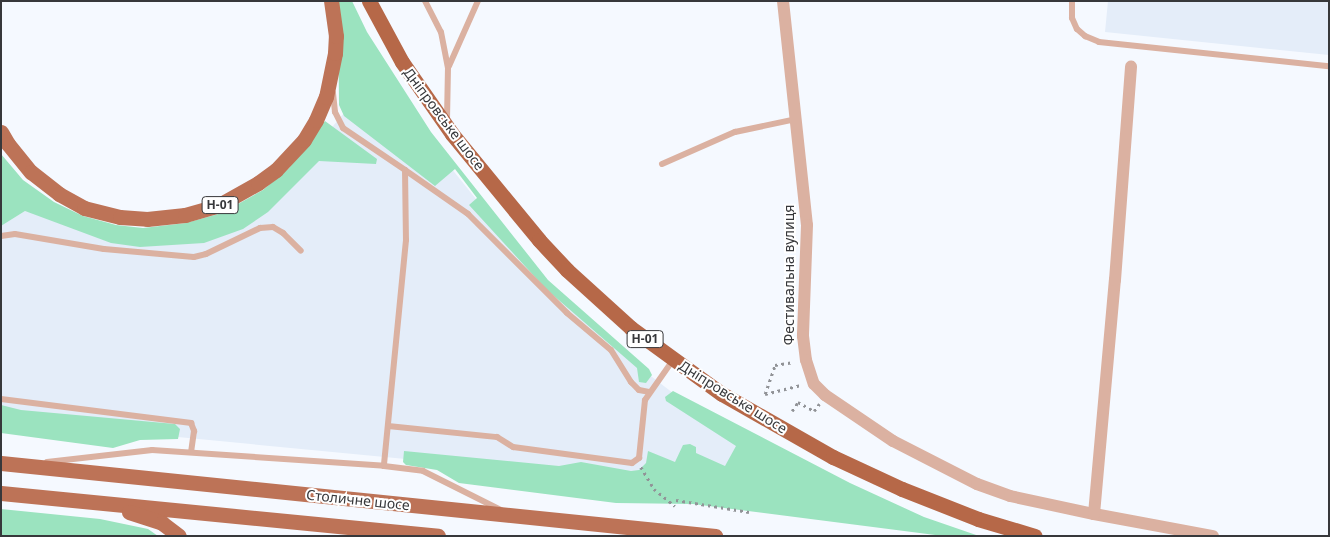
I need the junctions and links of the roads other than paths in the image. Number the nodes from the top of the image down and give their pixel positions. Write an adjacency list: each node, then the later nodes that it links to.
1 (331, 1): 10 (main road, Н-01)
2 (369, 1): 12 (highway, Дніпровське шосе / Н-01)
3 (425, 1): 8 (lane)
4 (478, 1): 8 (lane)
5 (783, 1): 11 (street, Фестивальна вулиця)
6 (1072, 1): 7 (lane)
7 (1329, 66)
8 (448, 67): 12 (lane)
9 (1131, 67): 28 (street)
10 (332, 73): 13 (main road, Н-01); 15 (lane)
11 (796, 119): 14 (lane); 28 (street, Фестивальна вулиця)
12 (447, 127): 18 (highway, Дніпровське шосе / Н-01)
13 (1, 132)
14 (662, 164)
15 (405, 170): 19 (lane); 21 (lane)
16 (1, 236): 17 (lane)
17 (301, 251)
18 (673, 360): 19 (lane); 33 (highway, Дніпровське шосе / Н-01)
19 (649, 392): 21 (lane)
20 (1, 399): 22 (lane)
21 (388, 426): 25 (lane)
22 (191, 452): 24 (lane); 25 (lane)
23 (1, 463): 24 (main road, Столичне шосе)
24 (19, 465): 29 (main road, Столичне шосе)
25 (384, 466): 29 (lane)
26 (1, 493): 27 (main road, Столичне шосе)
27 (109, 504): 30 (main road); 31 (main road, Столичне шосе)
28 (1094, 514): 34 (street)
29 (513, 516): 32 (main road, Столичне шосе)
30 (179, 536)
31 (438, 536)
32 (715, 536)
33 (1035, 536)
34 (1213, 536)

